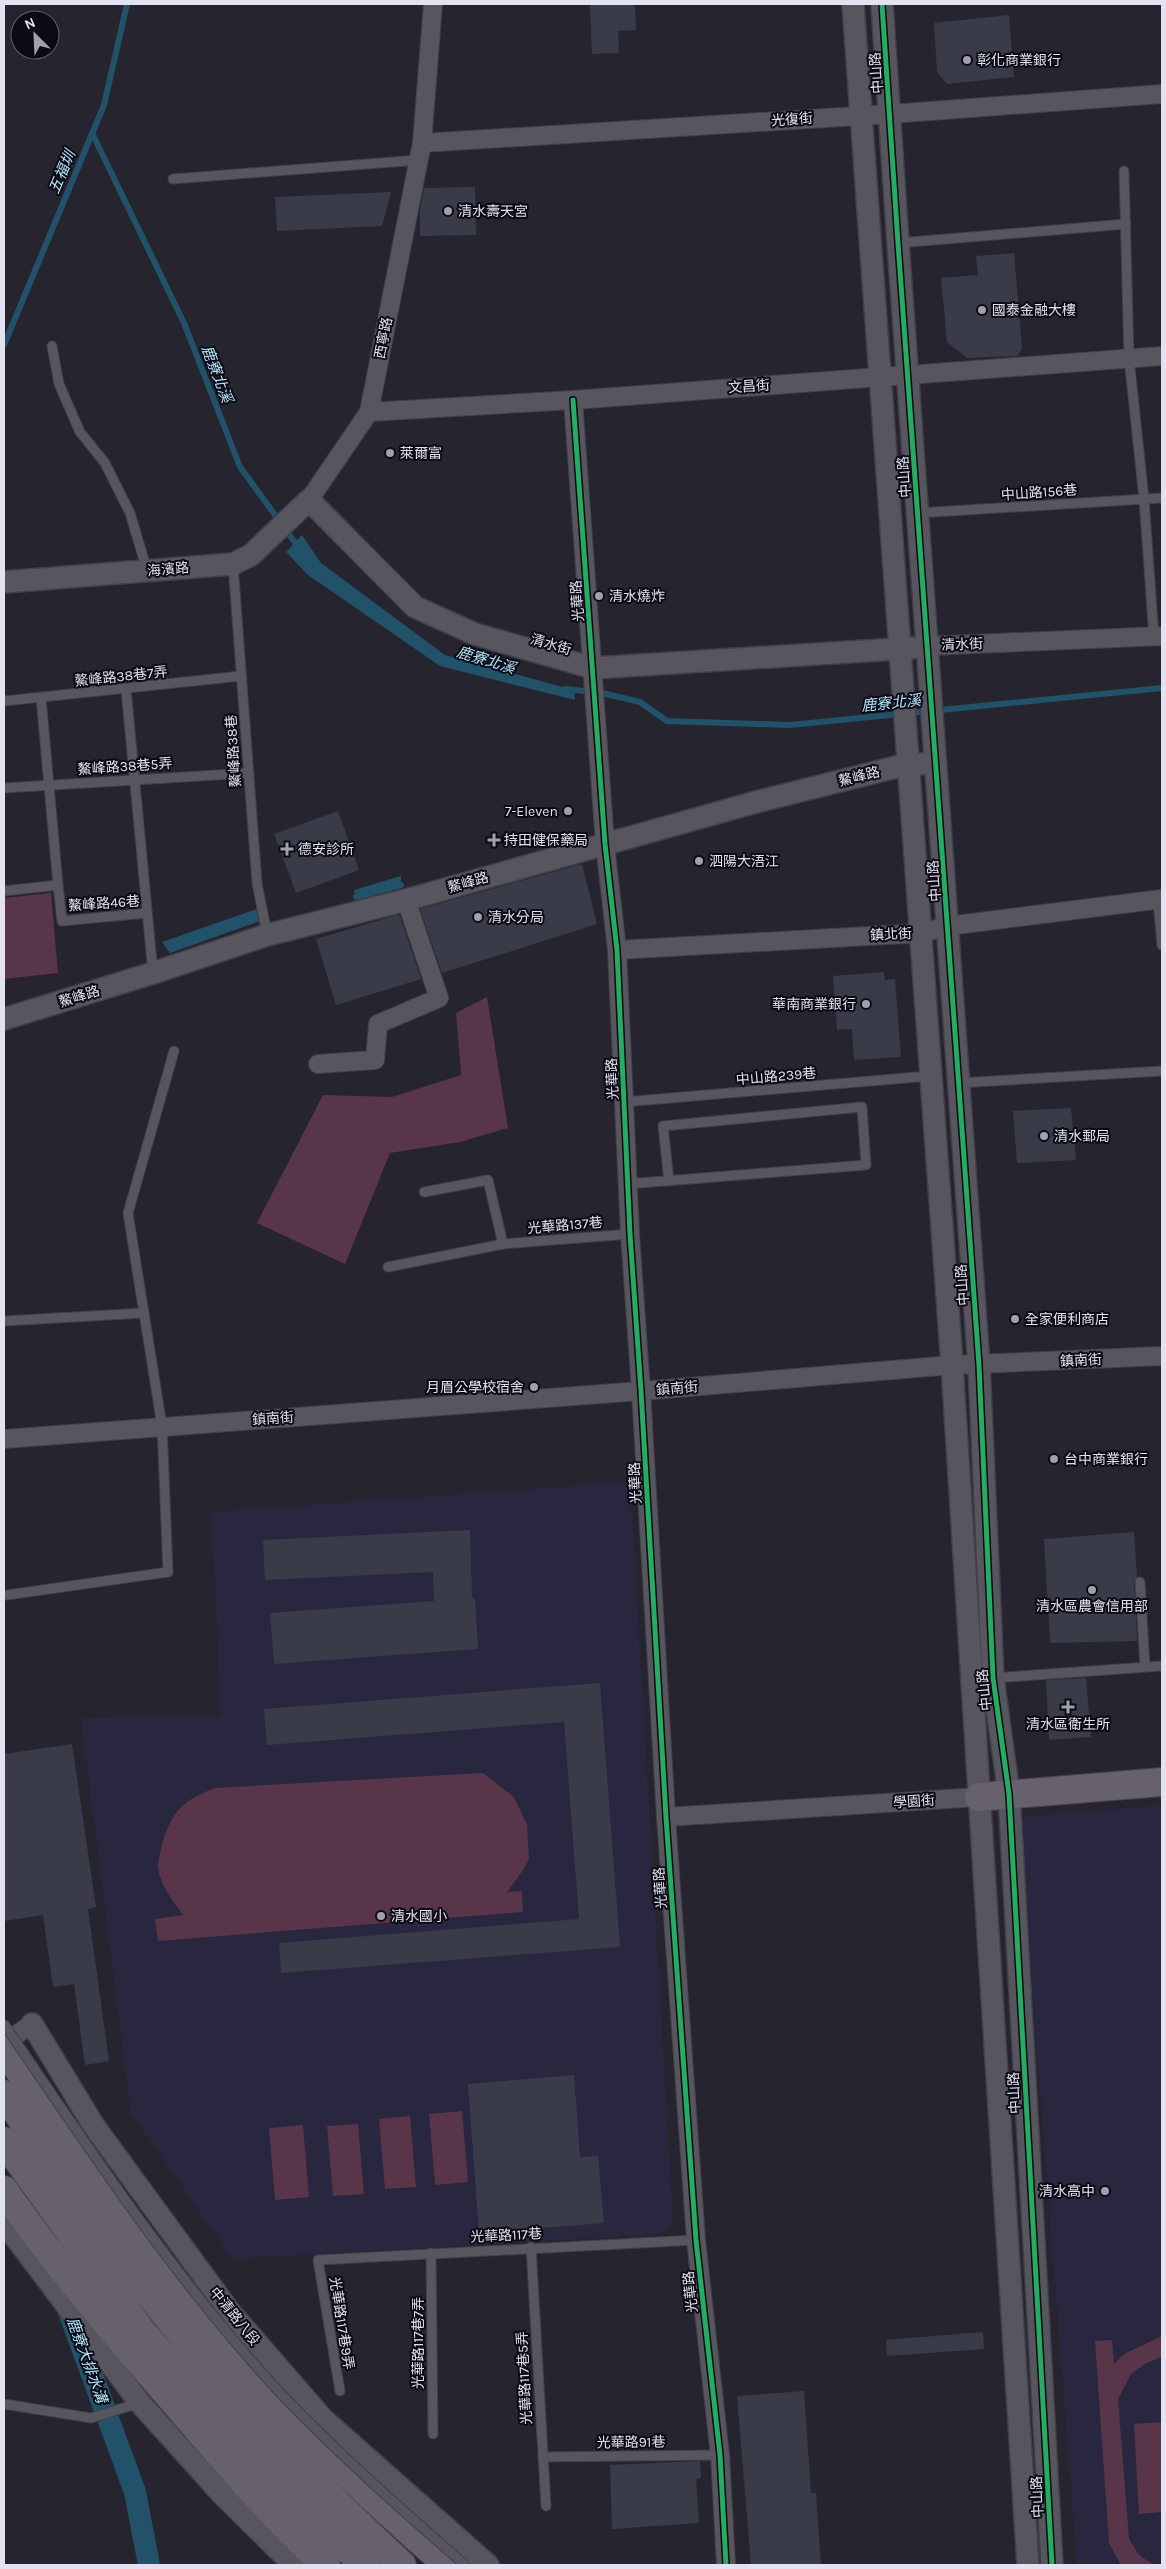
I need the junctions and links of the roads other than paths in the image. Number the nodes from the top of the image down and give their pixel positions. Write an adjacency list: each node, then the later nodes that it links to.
1 (433, 4): 7 (street, 西寧路)
2 (853, 4): 5 (street, 中山路)
3 (882, 4): 6 (street, 中山路)
4 (1162, 94): 6 (street, 光復街)
5 (860, 114): 6 (street, 光復街); 7 (street, 光復街); 17 (street, 中山路)
6 (890, 114): 12 (street, 中山路)
7 (422, 143): 8 (street, 西寧路)
8 (419, 160): 10 (lane); 19 (street, 西寧路)
9 (1124, 171): 11 (lane)
10 (173, 179)
11 (1126, 224): 12 (lane); 15 (lane)
12 (898, 243): 16 (street, 中山路)
13 (52, 346): 25 (lane)
14 (1162, 356): 15 (street, 文昌街)
15 (1129, 358): 16 (street, 文昌街); 21 (lane)
16 (909, 375): 17 (street, 文昌街); 23 (street, 中山路)
17 (881, 376): 18 (street, 文昌街); 29 (street, 中山路)
18 (573, 400): 19 (street, 文昌街); 30 (street, 光華路)
19 (369, 412): 22 (street, 西寧路)
20 (1162, 498): 21 (lane, 中山路156巷)
21 (1144, 499): 23 (lane, 中山路156巷); 27 (lane)
22 (309, 500): 24 (street, 海濱路); 30 (street, 清水街)
23 (918, 513): 28 (street, 中山路)
24 (233, 564): 25 (street, 海濱路); 31 (lane, 鰲峰路38巷)
25 (147, 571): 26 (street, 海濱路)
26 (4, 582)
27 (1158, 637): 28 (street, 清水街)
28 (927, 646): 29 (street, 清水街); 35 (street, 中山路)
29 (899, 650): 30 (street, 清水街); 36 (street, 中山路)
30 (593, 668): 41 (street, 光華路)
31 (241, 676): 32 (lane, 鰲峰路38巷7弄); 37 (lane, 鰲峰路38巷)
32 (126, 689): 33 (lane, 鰲峰路38巷7弄); 38 (lane)
33 (41, 698): 34 (lane, 鰲峰路38巷7弄); 39 (lane)
34 (4, 701)
35 (936, 763): 36 (street, 鰲峰路); 47 (street, 中山路)
36 (908, 764): 41 (street, 鰲峰路); 48 (street, 中山路)
37 (248, 772): 38 (lane, 鰲峰路38巷5弄); 49 (lane, 鰲峰路38巷)
38 (134, 780): 39 (lane, 鰲峰路38巷5弄); 46 (lane)
39 (49, 785): 40 (lane, 鰲峰路38巷5弄); 42 (lane)
40 (4, 788)
41 (604, 844): 44 (street, 鰲峰路); 51 (street, 光華路)
42 (58, 885): 43 (lane, 鰲峰路46巷); 46 (lane, 鰲峰路46巷)
43 (4, 891)
44 (406, 900): 49 (street, 鰲峰路); 55 (street)
45 (1160, 900): 47 (street, 鎮北街); 50 (lane)
46 (147, 913): 52 (lane, 鰲峰路46巷)
47 (948, 926): 48 (street, 鎮北街); 58 (street, 中山路)
48 (922, 932): 51 (street, 鎮北街); 57 (street, 中山路)
49 (267, 935): 52 (street, 鰲峰路)
50 (1162, 945)
51 (617, 950): 59 (street, 光華路)
52 (154, 973): 53 (street, 鰲峰路)
53 (4, 1018)
54 (174, 1052): 66 (lane)
55 (318, 1064)
56 (1162, 1071): 58 (lane)
57 (929, 1076): 59 (lane, 中山路239巷); 69 (street, 中山路)
58 (958, 1083): 70 (street, 中山路)
59 (624, 1102): 61 (street, 光華路)
60 (669, 1181): 60 (lane); 61 (lane)
61 (627, 1184): 63 (street, 光華路)
62 (424, 1192): 64 (lane)
63 (630, 1234): 64 (lane, 光華路137巷); 71 (street, 光華路)
64 (503, 1244): 65 (lane, 光華路137巷)
65 (388, 1267)
66 (144, 1313): 67 (lane); 72 (lane)
67 (4, 1321)
68 (1162, 1356): 70 (street, 鎮南街)
69 (952, 1365): 70 (street, 鎮南街); 71 (street, 鎮南街); 81 (street, 中山路)
70 (980, 1365): 78 (street, 中山路)
71 (642, 1391): 72 (street, 鎮南街); 82 (street, 光華路)
72 (162, 1426): 73 (street, 鎮南街); 75 (lane)
73 (4, 1439)
74 (1140, 1582): 77 (lane)
75 (7, 1595)
76 (1162, 1666): 77 (lane)
77 (1145, 1667): 78 (lane)
78 (993, 1678): 80 (street, 中山路)
79 (1162, 1782): 80 (main road, 學園街)
80 (1008, 1794): 81 (main road, 學園街); 113 (street, 中山路)
81 (979, 1797): 82 (street, 學園街); 112 (street, 中山路)
82 (666, 1817): 92 (street, 光華路)
83 (4, 2024): 109 (lane, bridge)
84 (32, 2024): 85 (street); 110 (street, 中清路八段)
85 (4, 2043)
86 (4, 2049): 108 (main road)
87 (4, 2094): 107 (main road)
88 (4, 2141): 106 (main road)
89 (4, 2190): 105 (main road)
90 (4, 2202): 104 (lane)
91 (4, 2222): 97 (street)
92 (696, 2240): 93 (lane, 光華路117巷); 100 (street, 光華路)
93 (531, 2247): 94 (lane, 光華路117巷); 101 (lane, 光華路117巷5弄)
94 (431, 2252): 95 (lane, 光華路117巷); 99 (lane, 光華路117巷7弄)
95 (318, 2260): 96 (lane, 光華路117巷9弄)
96 (340, 2391)
97 (140, 2402): 98 (lane); 103 (street)
98 (4, 2404)
99 (433, 2434)
100 (720, 2455): 101 (lane, 光華路91巷); 111 (street, 光華路)
101 (543, 2457): 102 (lane, 光華路117巷5弄)
102 (546, 2506)
103 (294, 2565)
104 (316, 2565)
105 (326, 2565)
106 (365, 2565)
107 (402, 2565)
108 (448, 2565)
109 (464, 2565)
110 (488, 2565)
111 (726, 2565)
112 (1028, 2565)
113 (1052, 2565)

